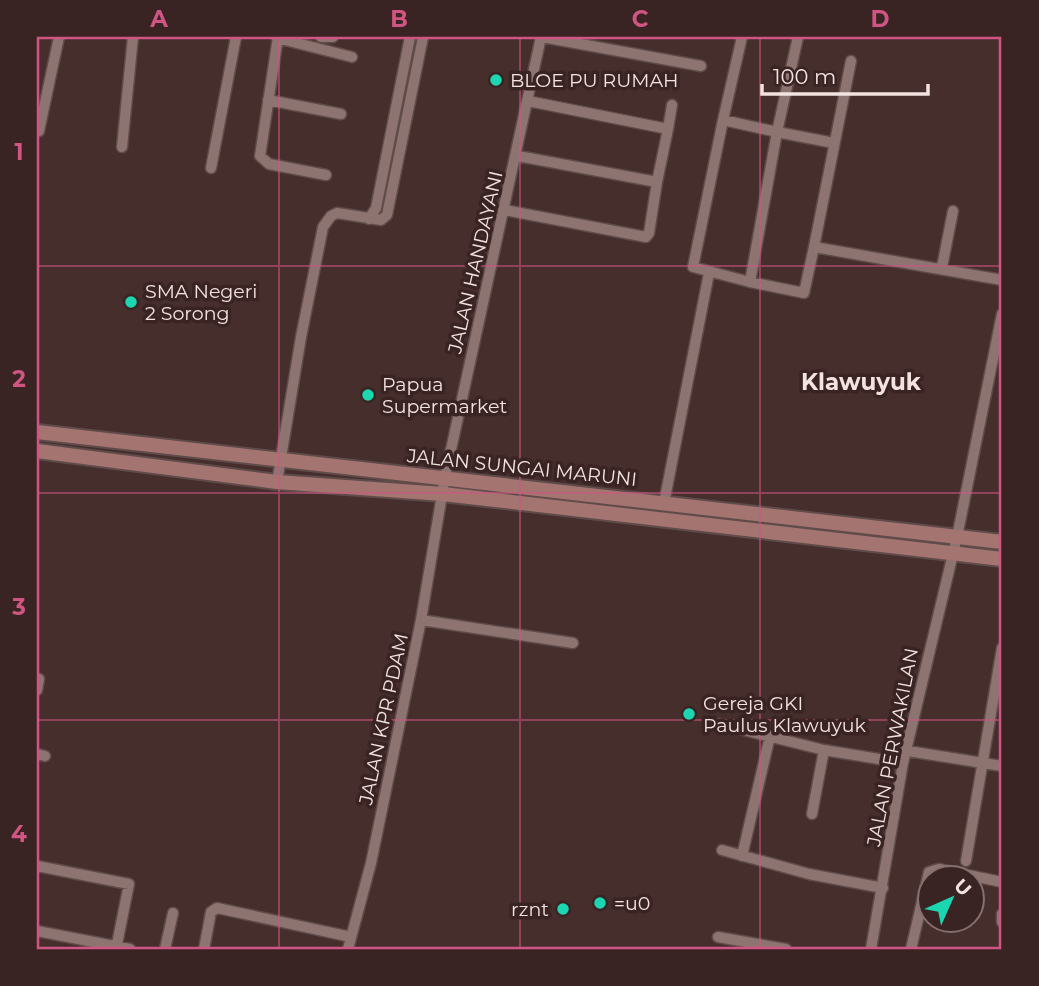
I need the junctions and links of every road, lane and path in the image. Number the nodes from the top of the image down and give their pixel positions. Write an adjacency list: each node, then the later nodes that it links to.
1 (59, 37): 21 (street)
2 (133, 37): 24 (street)
3 (236, 37): 26 (street)
4 (321, 37): 5 (street)
5 (333, 37)
6 (410, 37): 31 (street)
7 (423, 37): 31 (street)
8 (542, 37): 14 (street); 16 (street, JALAN HANDAYANI)
9 (742, 37): 19 (street)
10 (798, 37): 22 (street)
11 (278, 38): 12 (street); 15 (street)
12 (352, 57)
13 (851, 61): 23 (street)
14 (701, 66)
15 (268, 100): 18 (street); 27 (street)
16 (528, 101): 20 (street); 25 (street, JALAN HANDAYANI)
17 (672, 105): 20 (street)
18 (341, 114)
19 (723, 120): 22 (street); 34 (street)
20 (668, 129): 28 (street)
21 (39, 131)
22 (777, 132): 23 (street); 36 (street)
23 (834, 143): 32 (street)
24 (122, 147)
25 (517, 156): 28 (street); 29 (street, JALAN HANDAYANI)
26 (211, 167)
27 (326, 175)
28 (657, 182): 29 (street)
29 (505, 210): 41 (street, JALAN HANDAYANI)
30 (953, 211): 33 (street)
31 (369, 219): 40 (street)
32 (814, 247): 33 (street); 36 (street)
33 (942, 267): 35 (street)
34 (709, 273): 36 (street); 44 (street)
35 (1002, 280)
36 (750, 282)
37 (1002, 314): 45 (street, JALAN PERWAKILAN)
38 (37, 432): 40 (main road, JALAN SUNGAI MARUNI)
39 (37, 451): 42 (main road, JALAN SUNGAI MARUNI)
40 (280, 462): 41 (main road, JALAN SUNGAI MARUNI); 42 (street)
41 (445, 477): 43 (street, JALAN HANDAYANI); 44 (main road, JALAN SUNGAI MARUNI)
42 (277, 482): 43 (main road, JALAN SUNGAI MARUNI)
43 (443, 495): 47 (main road, JALAN SUNGAI MARUNI); 49 (street, JALAN KPR PDAM)
44 (664, 503): 45 (main road, JALAN SUNGAI MARUNI)
45 (957, 537): 46 (main road, JALAN SUNGAI MARUNI); 47 (street, JALAN PERWAKILAN)
46 (1002, 542)
47 (953, 554): 48 (main road, JALAN SUNGAI MARUNI); 55 (street, JALAN PERWAKILAN)
48 (1002, 559)
49 (421, 620): 50 (street); 70 (street, JALAN KPR PDAM)
50 (573, 643)
51 (1002, 648): 56 (street)
52 (719, 724): 53 (street)
53 (770, 736): 54 (street); 61 (street)
54 (824, 750): 57 (street); 59 (street)
55 (908, 751): 56 (street); 57 (street, JALAN PERWAKILAN)
56 (982, 762): 58 (street); 62 (street)
57 (903, 763): 65 (street, JALAN PERWAKILAN)
58 (1002, 766)
59 (812, 814)
60 (722, 850): 61 (street)
61 (742, 856): 65 (street)
62 (966, 861)
63 (37, 866): 72 (street)
64 (1002, 882): 79 (street)
65 (883, 888): 78 (street, JALAN PERWAKILAN)
66 (173, 913): 74 (street)
67 (1002, 914): 68 (street)
68 (1002, 922)
69 (37, 931): 72 (street)
70 (351, 937): 75 (street); 76 (street, JALAN KPR PDAM)
71 (718, 937): 77 (street)
72 (117, 948): 73 (street)
73 (130, 949)
74 (165, 949)
75 (204, 949)
76 (348, 949)
77 (786, 949)
78 (870, 949)
79 (911, 949)

